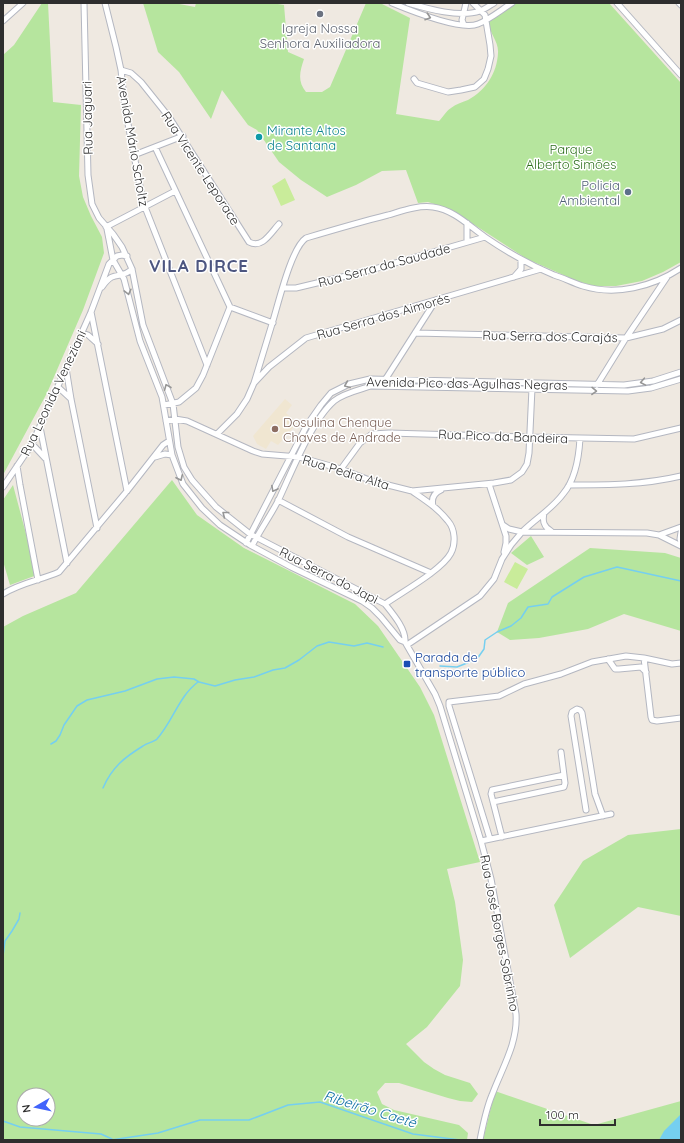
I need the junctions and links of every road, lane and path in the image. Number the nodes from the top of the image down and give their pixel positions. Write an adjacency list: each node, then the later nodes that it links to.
1 (23, 3): 15 (street)
2 (84, 3): 27 (street, Rua Jaguari)
3 (105, 3): 17 (street, Avenida Mário Scholtz)
4 (392, 3): 11 (street)
5 (409, 3): 11 (street); 13 (street)
6 (466, 3): 13 (street)
7 (473, 3): 12 (street)
8 (494, 3): 12 (street)
9 (512, 3): 14 (street)
10 (617, 3): 18 (street)
11 (410, 10): 16 (street, one-way to 16)
12 (481, 11): 13 (street); 14 (street)
13 (463, 14): 16 (street)
14 (486, 20): 16 (street); 19 (street)
15 (3, 21)
16 (464, 25)
17 (121, 70): 20 (street, Rua Vicente Leporace); 22 (street, Avenida Mário Scholtz)
18 (681, 75)
19 (414, 79)
20 (182, 136): 21 (street); 26 (street, Rua Vicente Leporace)
21 (155, 147): 22 (street); 23 (street)
22 (134, 155): 24 (street, Avenida Mário Scholtz)
23 (175, 191): 24 (street); 42 (street)
24 (144, 208): 27 (street); 50 (street, Avenida Mário Scholtz)
25 (467, 223): 28 (street); 29 (street); 39 (street)
26 (279, 224)
27 (107, 228): 30 (street, Rua Jaguari); 31 (street, Rua Jaguari)
28 (485, 237): 29 (street, Rua Serra da Saudade); 32 (street)
29 (467, 242): 39 (street, Rua Serra da Saudade)
30 (127, 256): 31 (street); 34 (street, Rua Jaguari)
31 (113, 260): 36 (street, Rua Jaguari); 40 (street)
32 (521, 260): 35 (street); 38 (street)
33 (681, 268): 37 (street)
34 (132, 269): 36 (street); 61 (street, Rua Jaguari, one-way to 34)
35 (541, 269): 37 (street); 38 (street, Rua Serra dos Aimorés)
36 (122, 274): 40 (street); 62 (street, Rua Jaguari, one-way to 62)
37 (667, 277): 48 (street)
38 (512, 278): 41 (street, Rua Serra dos Aimorés)
39 (282, 288): 45 (street)
40 (98, 295): 43 (street, Rua Leonida Veneziani)
41 (436, 300): 47 (street); 55 (street, Rua Serra dos Aimorés)
42 (230, 306): 45 (street); 50 (street)
43 (91, 312): 46 (street, Rua Leonida Veneziani); 49 (street)
44 (681, 320): 48 (street, Rua Serra dos Carajás)
45 (272, 322): 55 (street)
46 (82, 333): 49 (street); 51 (street, Rua Leonida Veneziani)
47 (415, 333): 48 (street, Rua Serra dos Carajás); 54 (street)
48 (626, 338): 57 (street)
49 (98, 344): 80 (street)
50 (207, 365): 61 (street)
51 (66, 368): 58 (street, Rua Leonida Veneziani); 60 (street)
52 (681, 372): 57 (street, Avenida Pico das Agulhas Negras, one-way to 57)
53 (681, 379): 59 (street, Avenida Pico das Agulhas Negras, one-way to 53)
54 (385, 380): 56 (street, Avenida Pico das Agulhas Negras); 74 (street, Avenida Pico das Agulhas Negras, one-way to 74)
55 (254, 383): 67 (street, Rua Serra dos Aimorés)
56 (532, 383): 57 (street, Avenida Pico das Agulhas Negras); 59 (street)
57 (597, 385)
58 (58, 387): 60 (street); 65 (street, Rua Leonida Veneziani)
59 (532, 390): 68 (street); 75 (street, Avenida Pico das Agulhas Negras)
60 (71, 399): 93 (street)
61 (173, 404): 62 (street); 63 (street, Rua Jaguari)
62 (164, 405): 64 (street, Rua Jaguari)
63 (175, 419): 64 (street, Rua Pedra Alta); 67 (street, Rua Pedra Alta); 70 (street, Rua Jaguari)
64 (166, 421): 71 (street, Rua Jaguari)
65 (40, 426): 72 (street, Rua Leonida Veneziani); 77 (street)
66 (681, 428): 69 (street, Rua Pico da Bandeira)
67 (217, 434): 74 (street, Rua Pedra Alta)
68 (529, 437): 69 (street, Rua Pico da Bandeira); 79 (street, Rua Pico da Bandeira); 84 (street)
69 (580, 438): 86 (street)
70 (177, 439): 102 (street, Rua Serra do Japi, one-way to 70)
71 (169, 441): 73 (street, Rua Serra do Japi); 76 (street)
72 (32, 444): 77 (street); 78 (street, Rua Leonida Veneziani)
73 (172, 455): 76 (street); 105 (street, Rua Serra do Japi, one-way to 105)
74 (291, 456): 75 (street, Rua Pedra Alta); 102 (street, Avenida Pico das Agulhas Negras, one-way to 102)
75 (299, 457): 79 (street, Rua Pedra Alta); 91 (street, Avenida Pico das Agulhas Negras)
76 (154, 458): 83 (street)
77 (46, 459): 109 (street)
78 (18, 466): 82 (street, Rua Leonida Veneziani); 85 (street)
79 (341, 470): 90 (street, Rua Pedra Alta)
80 (126, 476): 83 (street); 89 (street)
81 (681, 476): 86 (street)
82 (10, 478): 85 (street); 87 (street, Rua Leonida Veneziani)
83 (137, 479): 89 (street)
84 (489, 484): 88 (street); 96 (street)
85 (20, 485): 114 (street)
86 (569, 485): 94 (street)
87 (3, 487)
88 (445, 488): 90 (street); 92 (street)
89 (128, 491): 95 (street)
90 (412, 491): 92 (street)
91 (278, 500): 104 (street, Avenida Pico das Agulhas Negras); 113 (street)
92 (433, 506): 113 (street)
93 (93, 511): 95 (street); 98 (street)
94 (544, 513): 99 (street); 100 (street)
95 (107, 516): 98 (street)
96 (502, 525): 99 (street); 111 (street)
97 (681, 527): 103 (street)
98 (97, 528): 110 (street)
99 (522, 532): 100 (street); 111 (street)
100 (552, 532): 103 (street)
101 (681, 532): 106 (street)
102 (250, 534): 104 (street, Rua Serra do Japi); 105 (street, Avenida Pico das Agulhas Negras)
103 (659, 535): 108 (street)
104 (256, 538): 107 (street, Avenida Pico das Agulhas Negras); 116 (street, Rua Serra do Japi)
105 (246, 542): 107 (street, Rua Serra do Japi)
106 (681, 542)
107 (252, 546): 117 (street, Rua Serra do Japi)
108 (681, 546)
109 (64, 548): 110 (street); 112 (street)
110 (78, 550): 112 (street)
111 (502, 559): 117 (street)
112 (67, 563): 114 (street)
113 (431, 573): 116 (street)
114 (38, 580): 115 (street)
115 (3, 594)
116 (385, 604): 117 (street, Rua Serra do Japi)
117 (406, 643): 133 (street, Rua José Borges Sobrinho)
118 (644, 658): 119 (street); 120 (street); 121 (street)
119 (608, 659): 121 (street); 132 (street)
120 (681, 664)
121 (646, 672): 122 (street)
122 (681, 718)
123 (561, 752): 124 (street)
124 (564, 774): 127 (street); 127 (street)
125 (595, 794): 126 (street); 126 (street); 130 (street)
126 (584, 796): 128 (street)
127 (493, 802): 131 (street)
128 (586, 810)
129 (611, 814): 130 (street, Rua José Borges Sobrinho)
130 (603, 816): 131 (street, Rua José Borges Sobrinho)
131 (502, 837): 132 (street, Rua José Borges Sobrinho)
132 (490, 839): 133 (street, Rua José Borges Sobrinho)
133 (481, 840): 134 (street, Rua José Borges Sobrinho)
134 (480, 1140)

